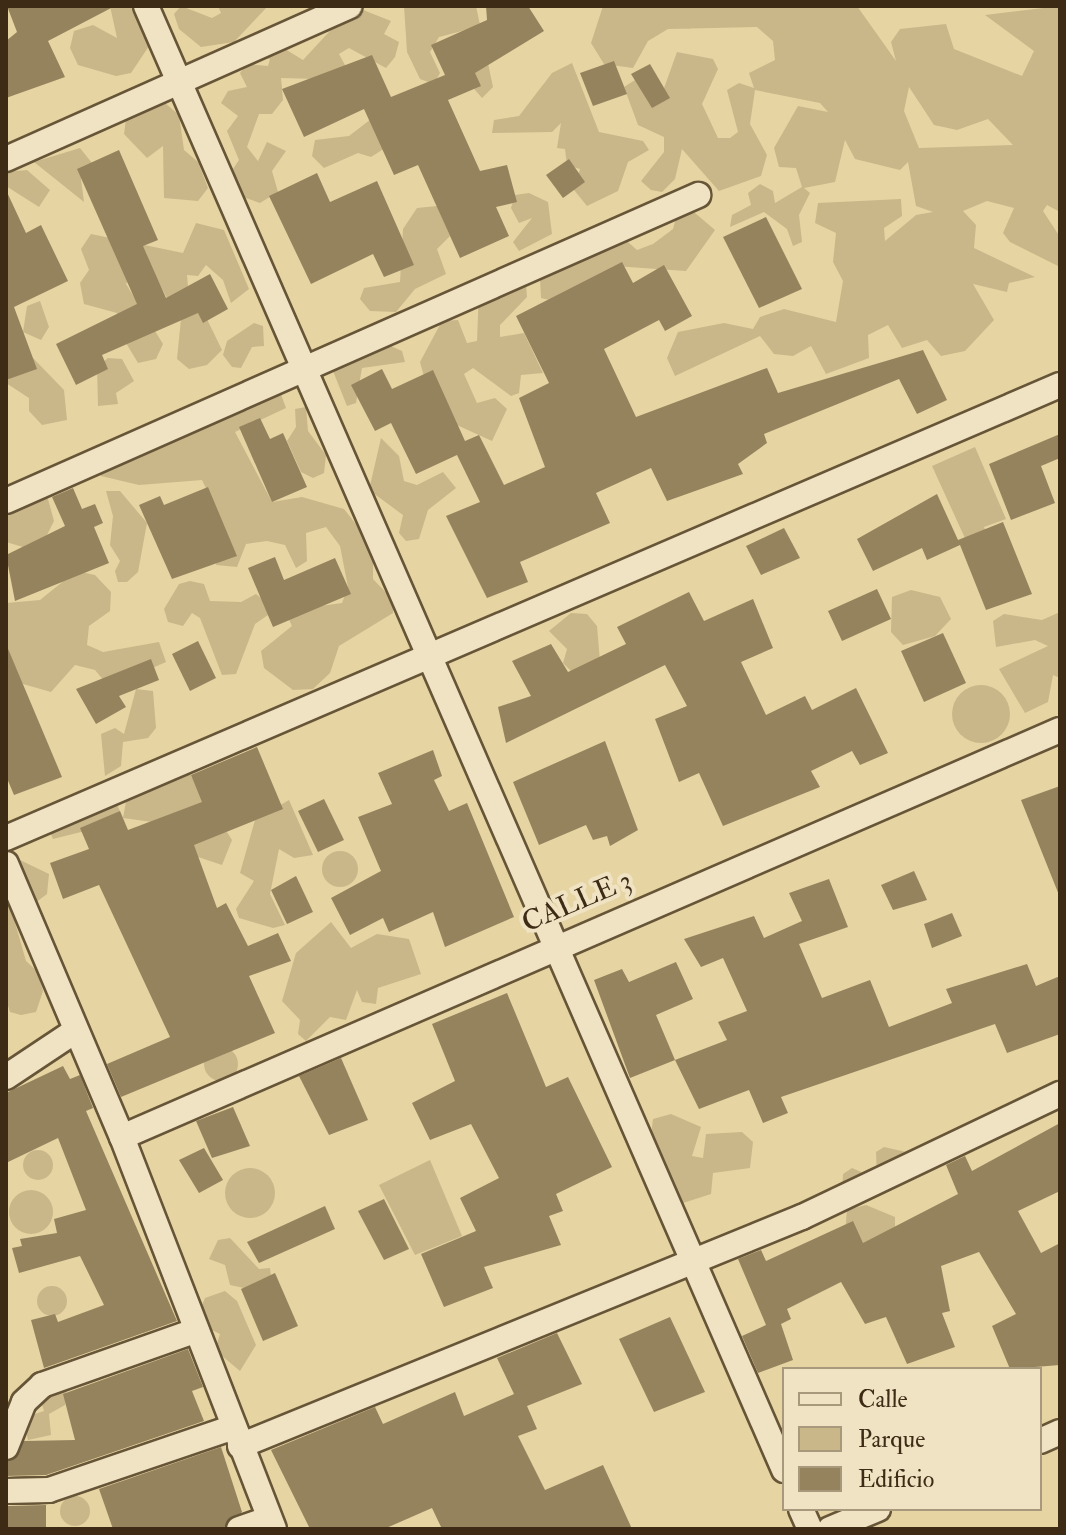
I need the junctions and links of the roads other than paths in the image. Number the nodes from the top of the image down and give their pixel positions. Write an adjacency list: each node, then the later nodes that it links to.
1 (146, 6): 3 (street)
2 (350, 6): 3 (street)
3 (178, 83): 4 (street); 6 (street)
4 (6, 159)
5 (698, 195): 6 (street)
6 (303, 370): 8 (street); 9 (street)
7 (1060, 385): 9 (street)
8 (6, 501)
9 (430, 660): 11 (street); 13 (street)
10 (1060, 730): 13 (street, CALLE 3)
11 (6, 838)
12 (6, 864): 14 (street)
13 (554, 944): 17 (street, CALLE 3); 18 (street)
14 (72, 1033): 15 (street); 17 (street)
15 (6, 1077)
16 (1060, 1094): 18 (street)
17 (122, 1137): 19 (street)
18 (694, 1263): 20 (street); 22 (street)
19 (197, 1330): 20 (street); 21 (street)
20 (237, 1437): 23 (street); 25 (street)
21 (6, 1447)
22 (782, 1465)
23 (6, 1491)
24 (873, 1511): 27 (street)
25 (271, 1524): 26 (street)
26 (239, 1529)
27 (830, 1529)

